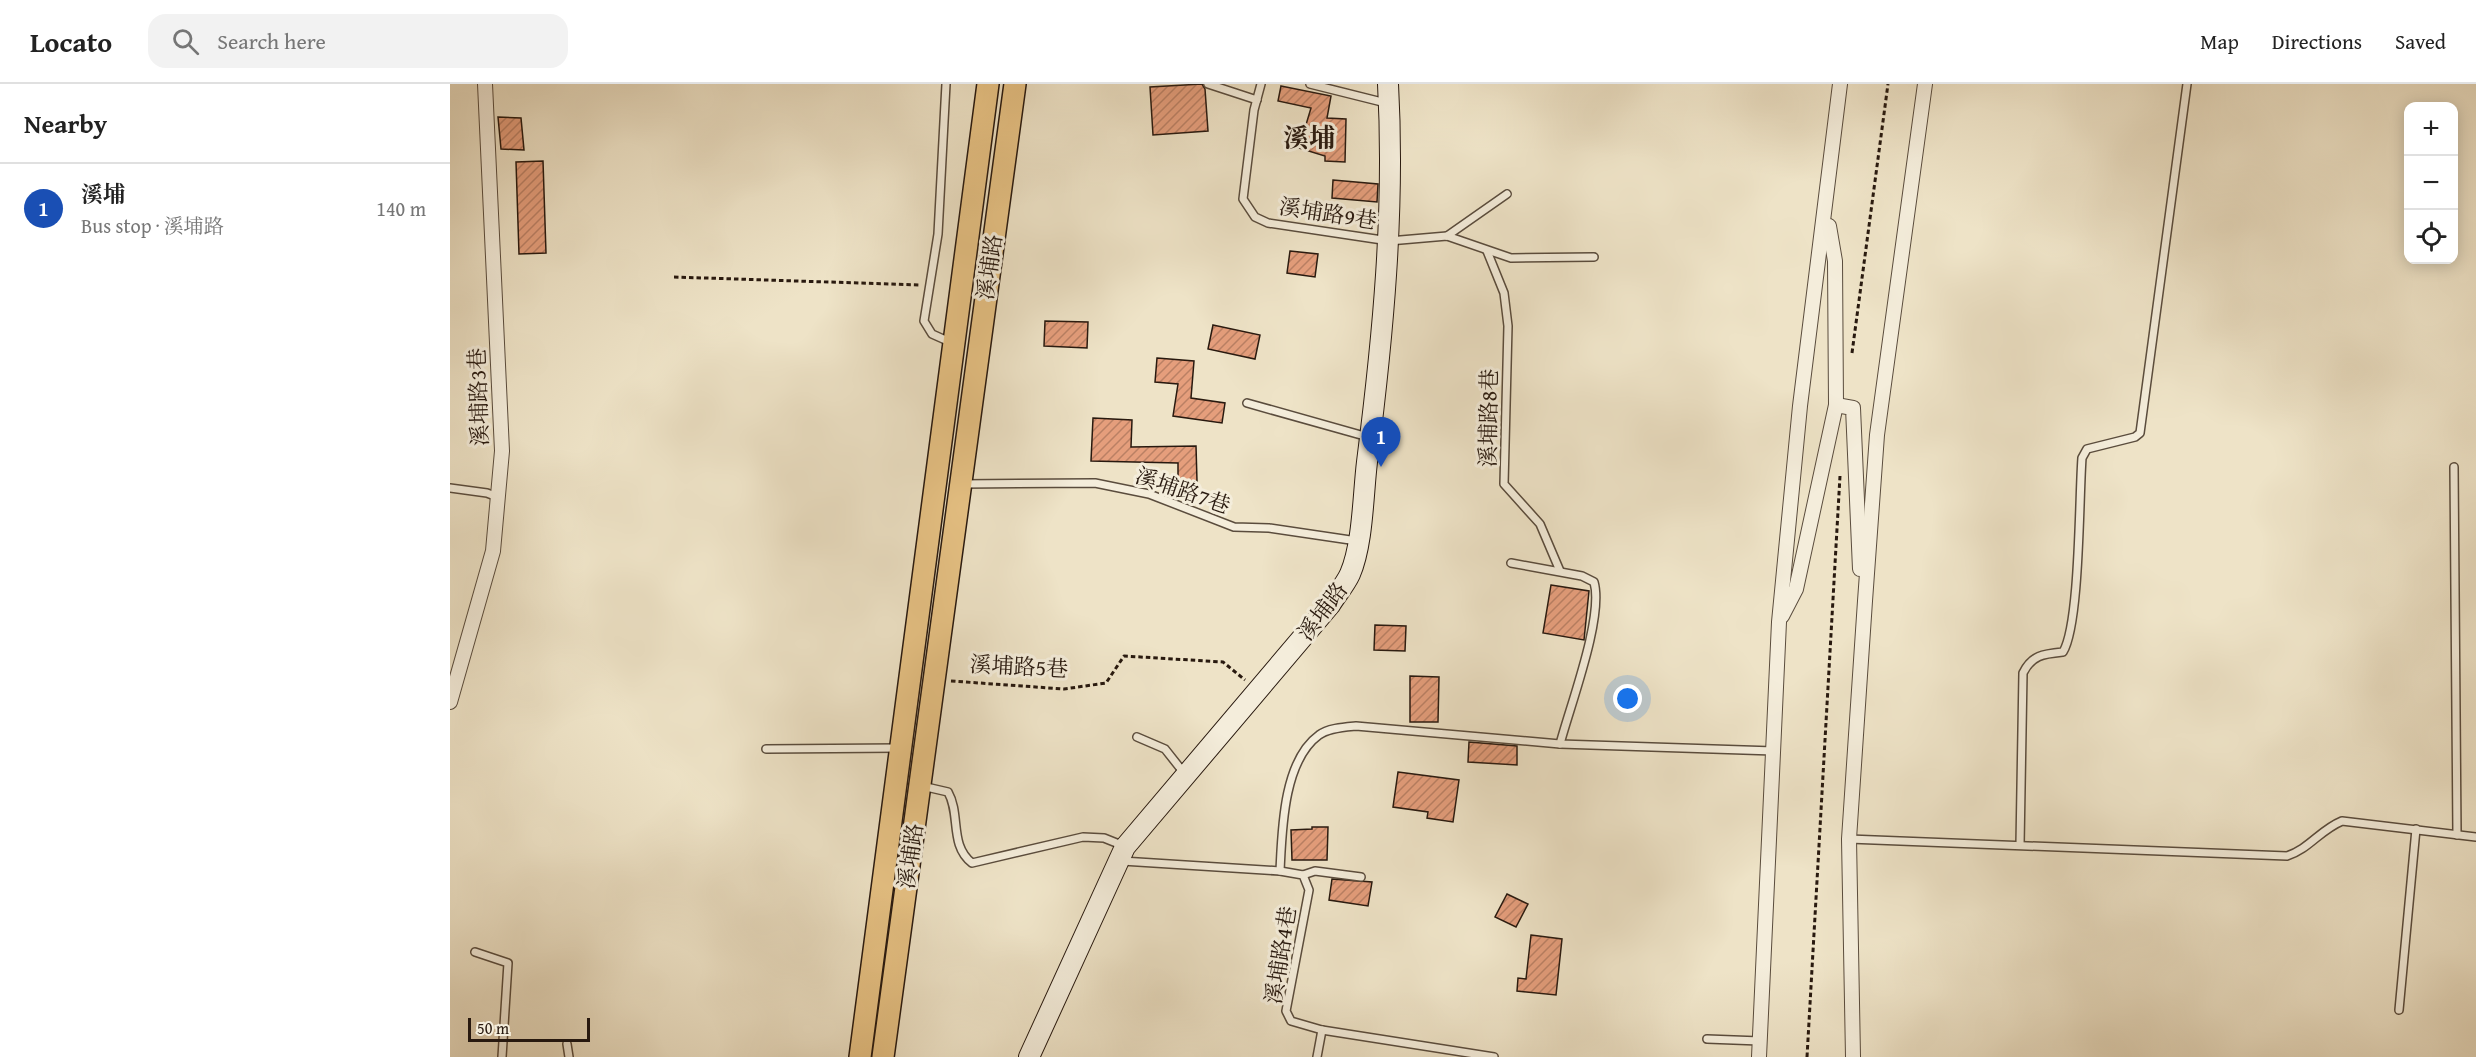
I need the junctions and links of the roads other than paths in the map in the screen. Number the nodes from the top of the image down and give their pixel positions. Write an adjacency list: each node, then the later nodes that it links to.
1 (485, 84): 27 (street, 溪埔路3巷)
2 (946, 84): 20 (lane)
3 (988, 84): 20 (main road, 溪埔路)
4 (1015, 84): 25 (main road, 溪埔路)
5 (1208, 84): 12 (lane)
6 (1261, 84): 12 (lane, 溪埔路9巷)
7 (1310, 84): 13 (lane)
8 (1388, 84): 13 (street, 溪埔路)
9 (1840, 84): 15 (street)
10 (1925, 84): 31 (street)
11 (2187, 84): 45 (lane)
12 (1257, 100): 17 (lane, 溪埔路9巷)
13 (1389, 104): 17 (street, 溪埔路)
14 (1507, 194): 16 (lane)
15 (1826, 212): 22 (street); 32 (street)
16 (1447, 236): 17 (lane, 溪埔路9巷); 18 (lane)
17 (1389, 241): 23 (street, 溪埔路)
18 (1487, 251): 19 (lane); 30 (lane, 溪埔路8巷)
19 (1594, 256)
20 (954, 344): 36 (main road, 溪埔路)
21 (1247, 403): 23 (lane)
22 (1836, 405): 31 (street); 32 (street)
23 (1370, 438): 28 (street, 溪埔路)
24 (2454, 467): 42 (lane)
25 (960, 484): 28 (lane, 溪埔路7巷); 40 (main road, 溪埔路)
26 (450, 488): 27 (lane)
27 (500, 498): 33 (street, 溪埔路3巷)
28 (1357, 541): 39 (street, 溪埔路)
29 (1511, 563): 30 (lane)
30 (1560, 571): 35 (lane)
31 (1864, 601): 44 (street)
32 (1779, 622): 38 (street)
33 (450, 702)
34 (1137, 737): 39 (lane)
35 (1560, 744): 38 (lane); 47 (lane)
36 (901, 748): 37 (lane); 59 (main road, 溪埔路)
37 (766, 749)
38 (1774, 751): 54 (street)
39 (1186, 775): 46 (street, 溪埔路)
40 (919, 786): 46 (lane); 60 (main road, 溪埔路)
41 (2416, 829): 42 (lane); 45 (lane); 51 (lane)
42 (2457, 835): 43 (lane)
43 (2476, 837)
44 (1849, 839): 45 (lane); 65 (street)
45 (2020, 845)
46 (1121, 854): 47 (lane, 溪埔路4巷); 61 (street, 溪埔路)
47 (1280, 871): 48 (lane, 溪埔路4巷)
48 (1303, 875): 49 (lane); 52 (lane, 溪埔路4巷)
49 (1361, 877)
50 (475, 951): 57 (lane)
51 (2399, 1010)
52 (1322, 1030): 56 (lane, 溪埔路4巷); 62 (lane)
53 (1707, 1039): 54 (lane)
54 (1760, 1041): 64 (street)
55 (567, 1044): 58 (lane)
56 (1442, 1054): 63 (lane, 溪埔路4巷)
57 (501, 1057)
58 (569, 1057)
59 (860, 1057)
60 (883, 1057)
61 (1029, 1057)
62 (1317, 1057)
63 (1494, 1057)
64 (1759, 1057)
65 (1853, 1057)

